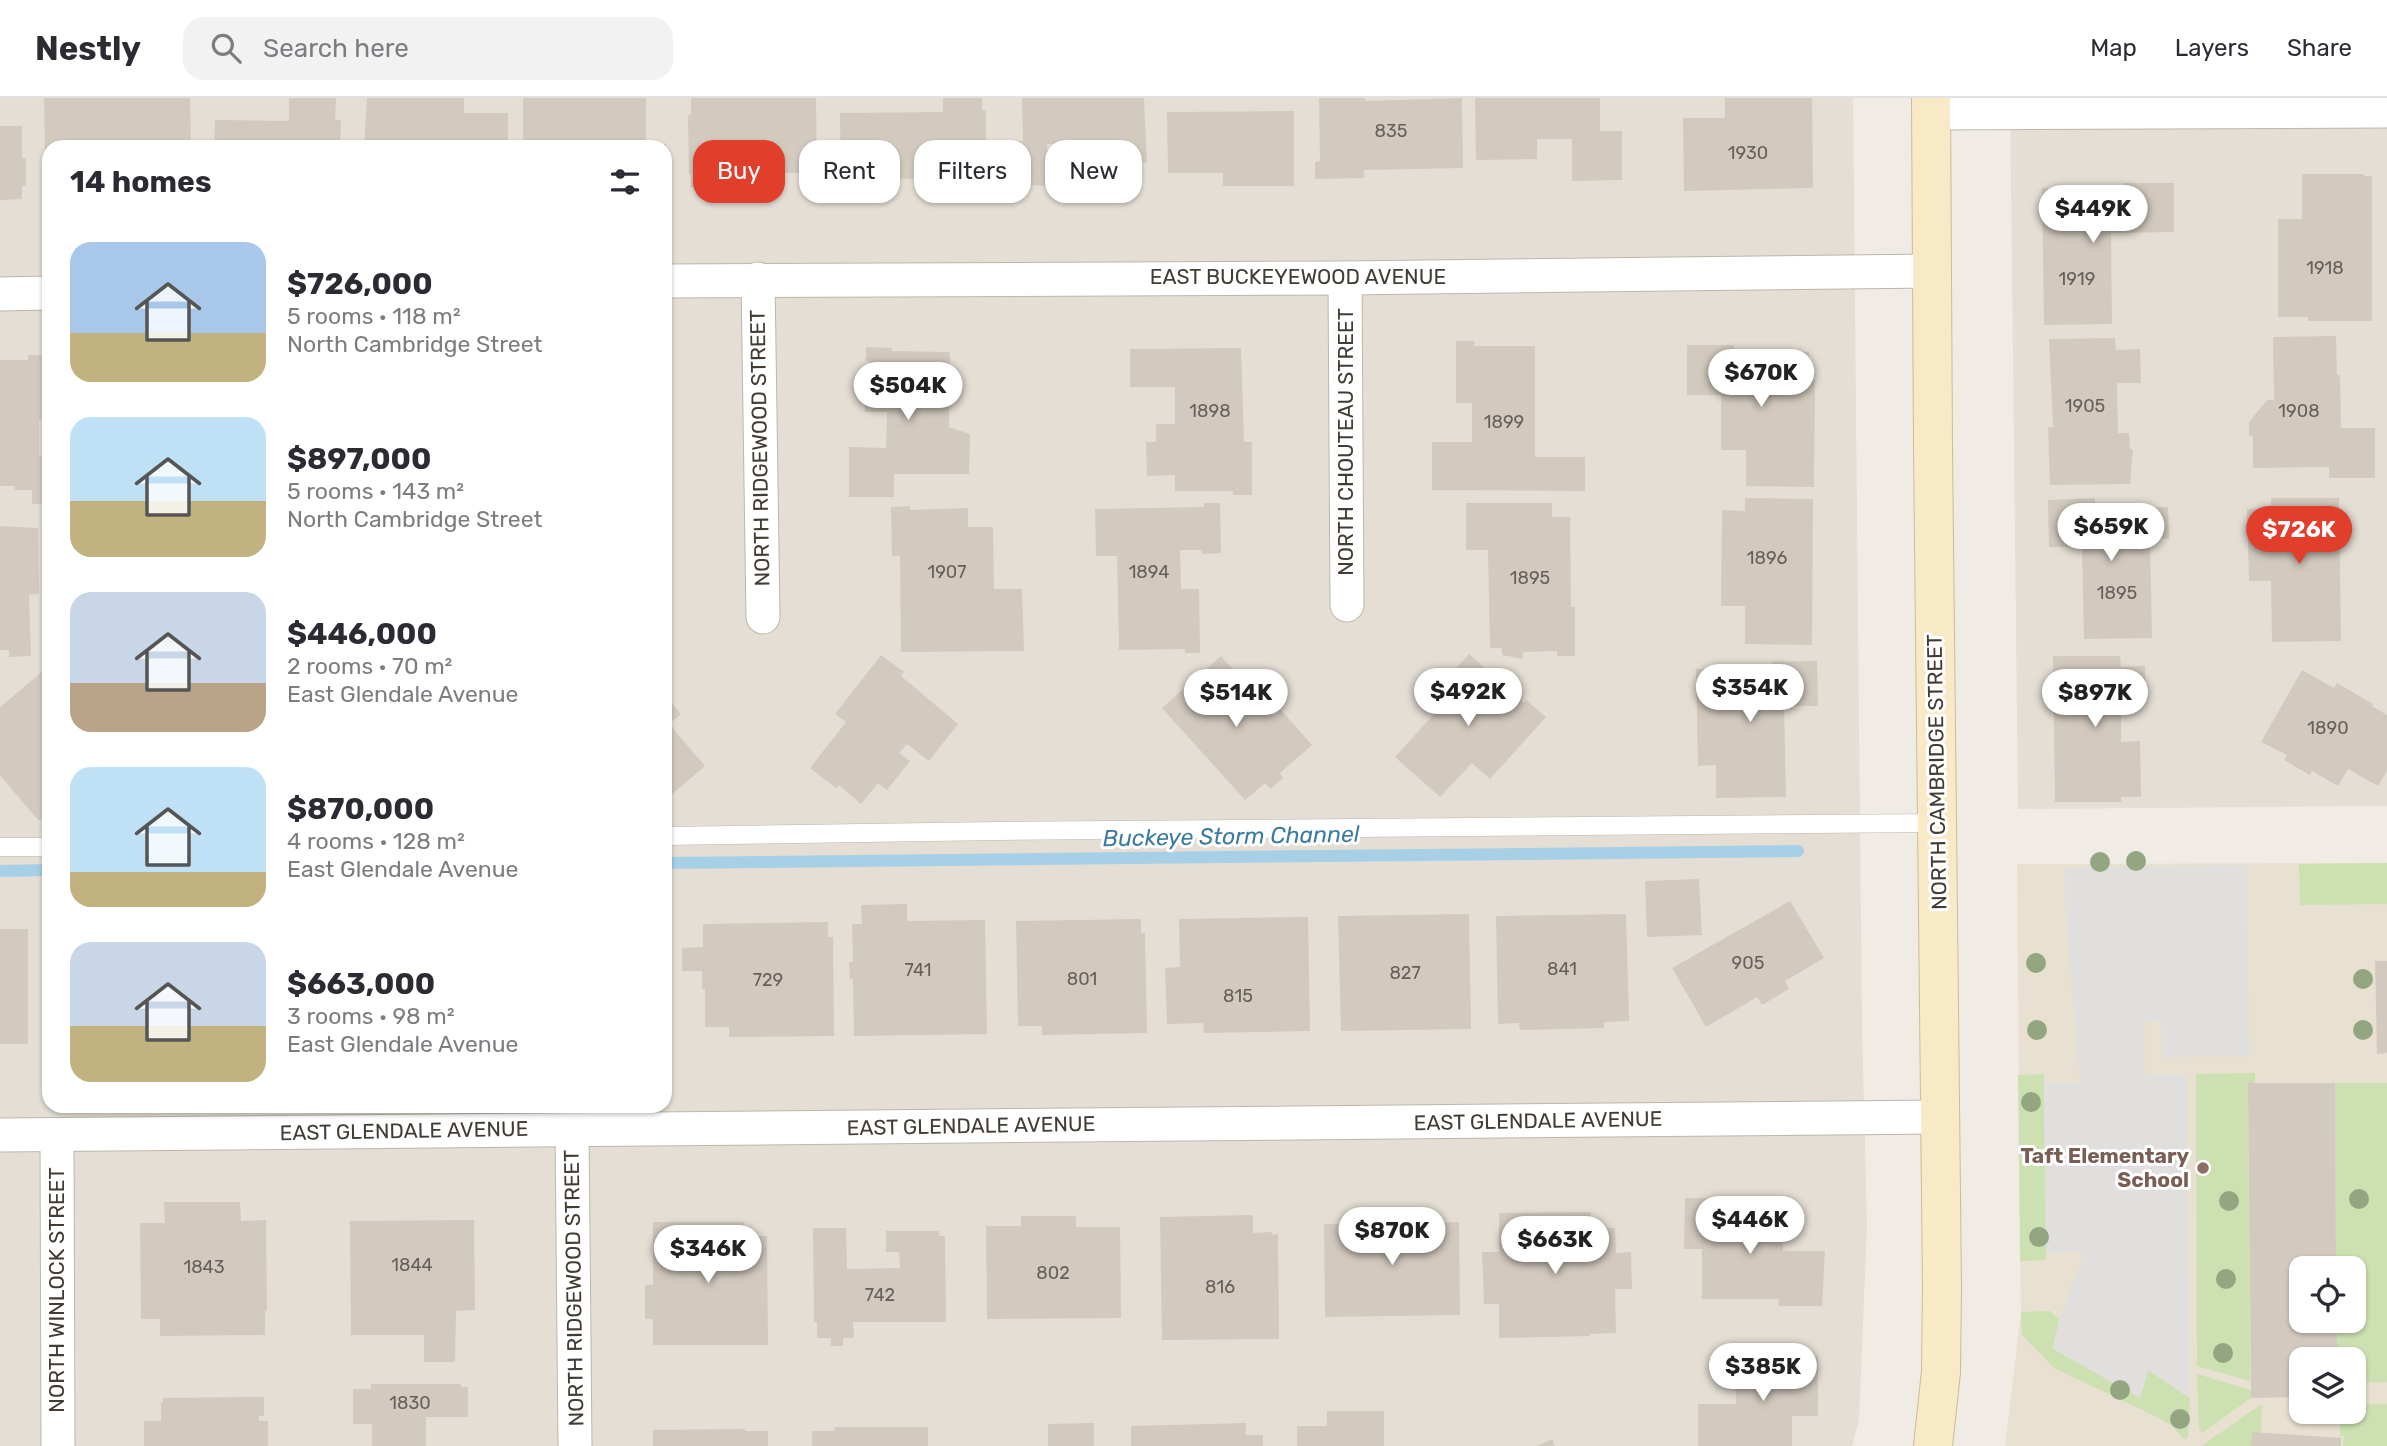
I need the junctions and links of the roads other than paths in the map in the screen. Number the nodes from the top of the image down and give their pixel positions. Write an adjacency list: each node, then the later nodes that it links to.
1 (1931, 106): 2 (street); 3 (street, NORTH CAMBRIDGE STREET)
2 (2387, 111)
3 (1931, 271): 4 (street, EAST BUCKEYEWOOD AVENUE); 11 (street, NORTH CAMBRIDGE STREET)
4 (1345, 278): 5 (street, EAST BUCKEYEWOOD AVENUE); 9 (street, NORTH CHOUTEAU STREET)
5 (758, 279): 6 (street, EAST BUCKEYEWOOD AVENUE); 10 (street, NORTH RIDGEWOOD STREET)
6 (672, 281)
7 (42, 293): 8 (street)
8 (0, 294)
9 (1347, 605)
10 (763, 617)
11 (1938, 822): 12 (lane); 15 (street, NORTH CAMBRIDGE STREET)
12 (672, 836)
13 (0, 847): 14 (lane)
14 (42, 847)
15 (1941, 1117): 16 (street, EAST GLENDALE AVENUE); 21 (street, NORTH CAMBRIDGE STREET)
16 (572, 1130): 18 (street, EAST GLENDALE AVENUE); 20 (street, NORTH RIDGEWOOD STREET)
17 (0, 1135): 18 (street, EAST GLENDALE AVENUE)
18 (57, 1135): 19 (street, NORTH WINLOCK STREET)
19 (58, 1446)
20 (575, 1446)
21 (1933, 1446)

